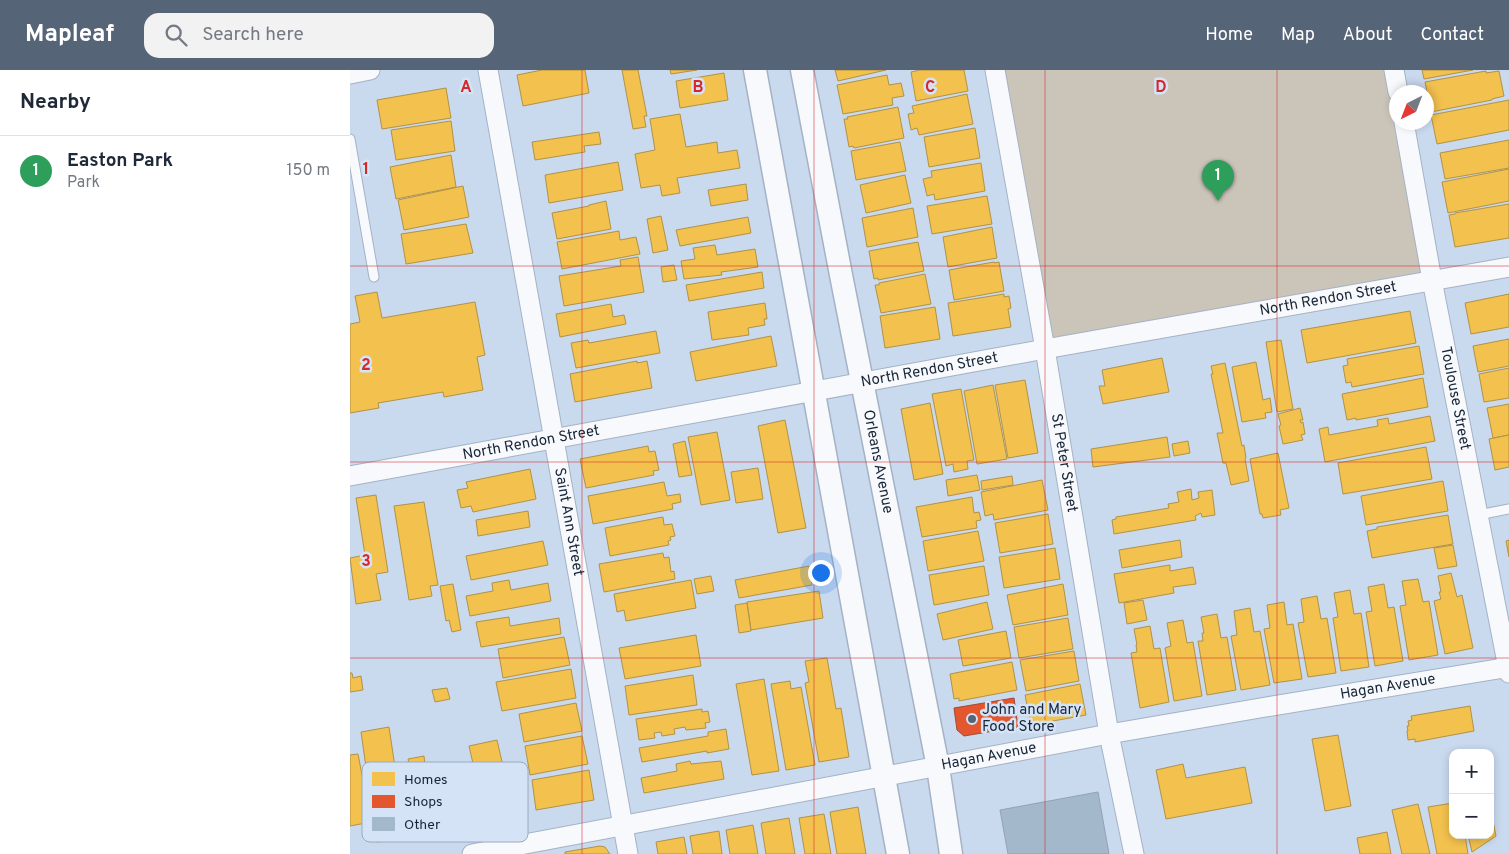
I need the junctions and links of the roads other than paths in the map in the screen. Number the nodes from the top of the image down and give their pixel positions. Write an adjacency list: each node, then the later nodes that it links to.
1 (370, 70): 7 (street)
2 (488, 70): 17 (street, Saint Ann Street)
3 (754, 70): 16 (street)
4 (802, 70): 15 (street, Orleans Avenue)
5 (995, 70): 14 (street, St Peter Street)
6 (1394, 70): 8 (street)
7 (350, 74)
8 (1397, 85)
9 (1405, 130): 13 (street, Toulouse Street)
10 (350, 139): 12 (lane)
11 (1509, 266): 13 (street, North Rendon Street)
12 (374, 277)
13 (1432, 280): 14 (street, North Rendon Street); 20 (street, Toulouse Street)
14 (1045, 349): 15 (street, North Rendon Street); 22 (street, St Peter Street)
15 (862, 383): 16 (street, North Rendon Street); 23 (street, Orleans Avenue)
16 (814, 392): 17 (street, North Rendon Street); 24 (street)
17 (554, 439): 18 (street, North Rendon Street); 25 (street, Saint Ann Street)
18 (350, 476)
19 (1509, 509): 20 (lane)
20 (1478, 515): 21 (street, Toulouse Street)
21 (1509, 669): 22 (street, Hagan Avenue)
22 (1109, 734): 23 (street, Hagan Avenue); 30 (street, St Peter Street)
23 (938, 767): 24 (street, Hagan Avenue); 29 (street, Orleans Avenue)
24 (885, 777): 25 (street, Hagan Avenue); 28 (street)
25 (624, 826): 26 (street, Hagan Avenue); 27 (street, Saint Ann Street)
26 (472, 854)
27 (628, 854)
28 (898, 854)
29 (951, 854)
30 (1134, 854)

